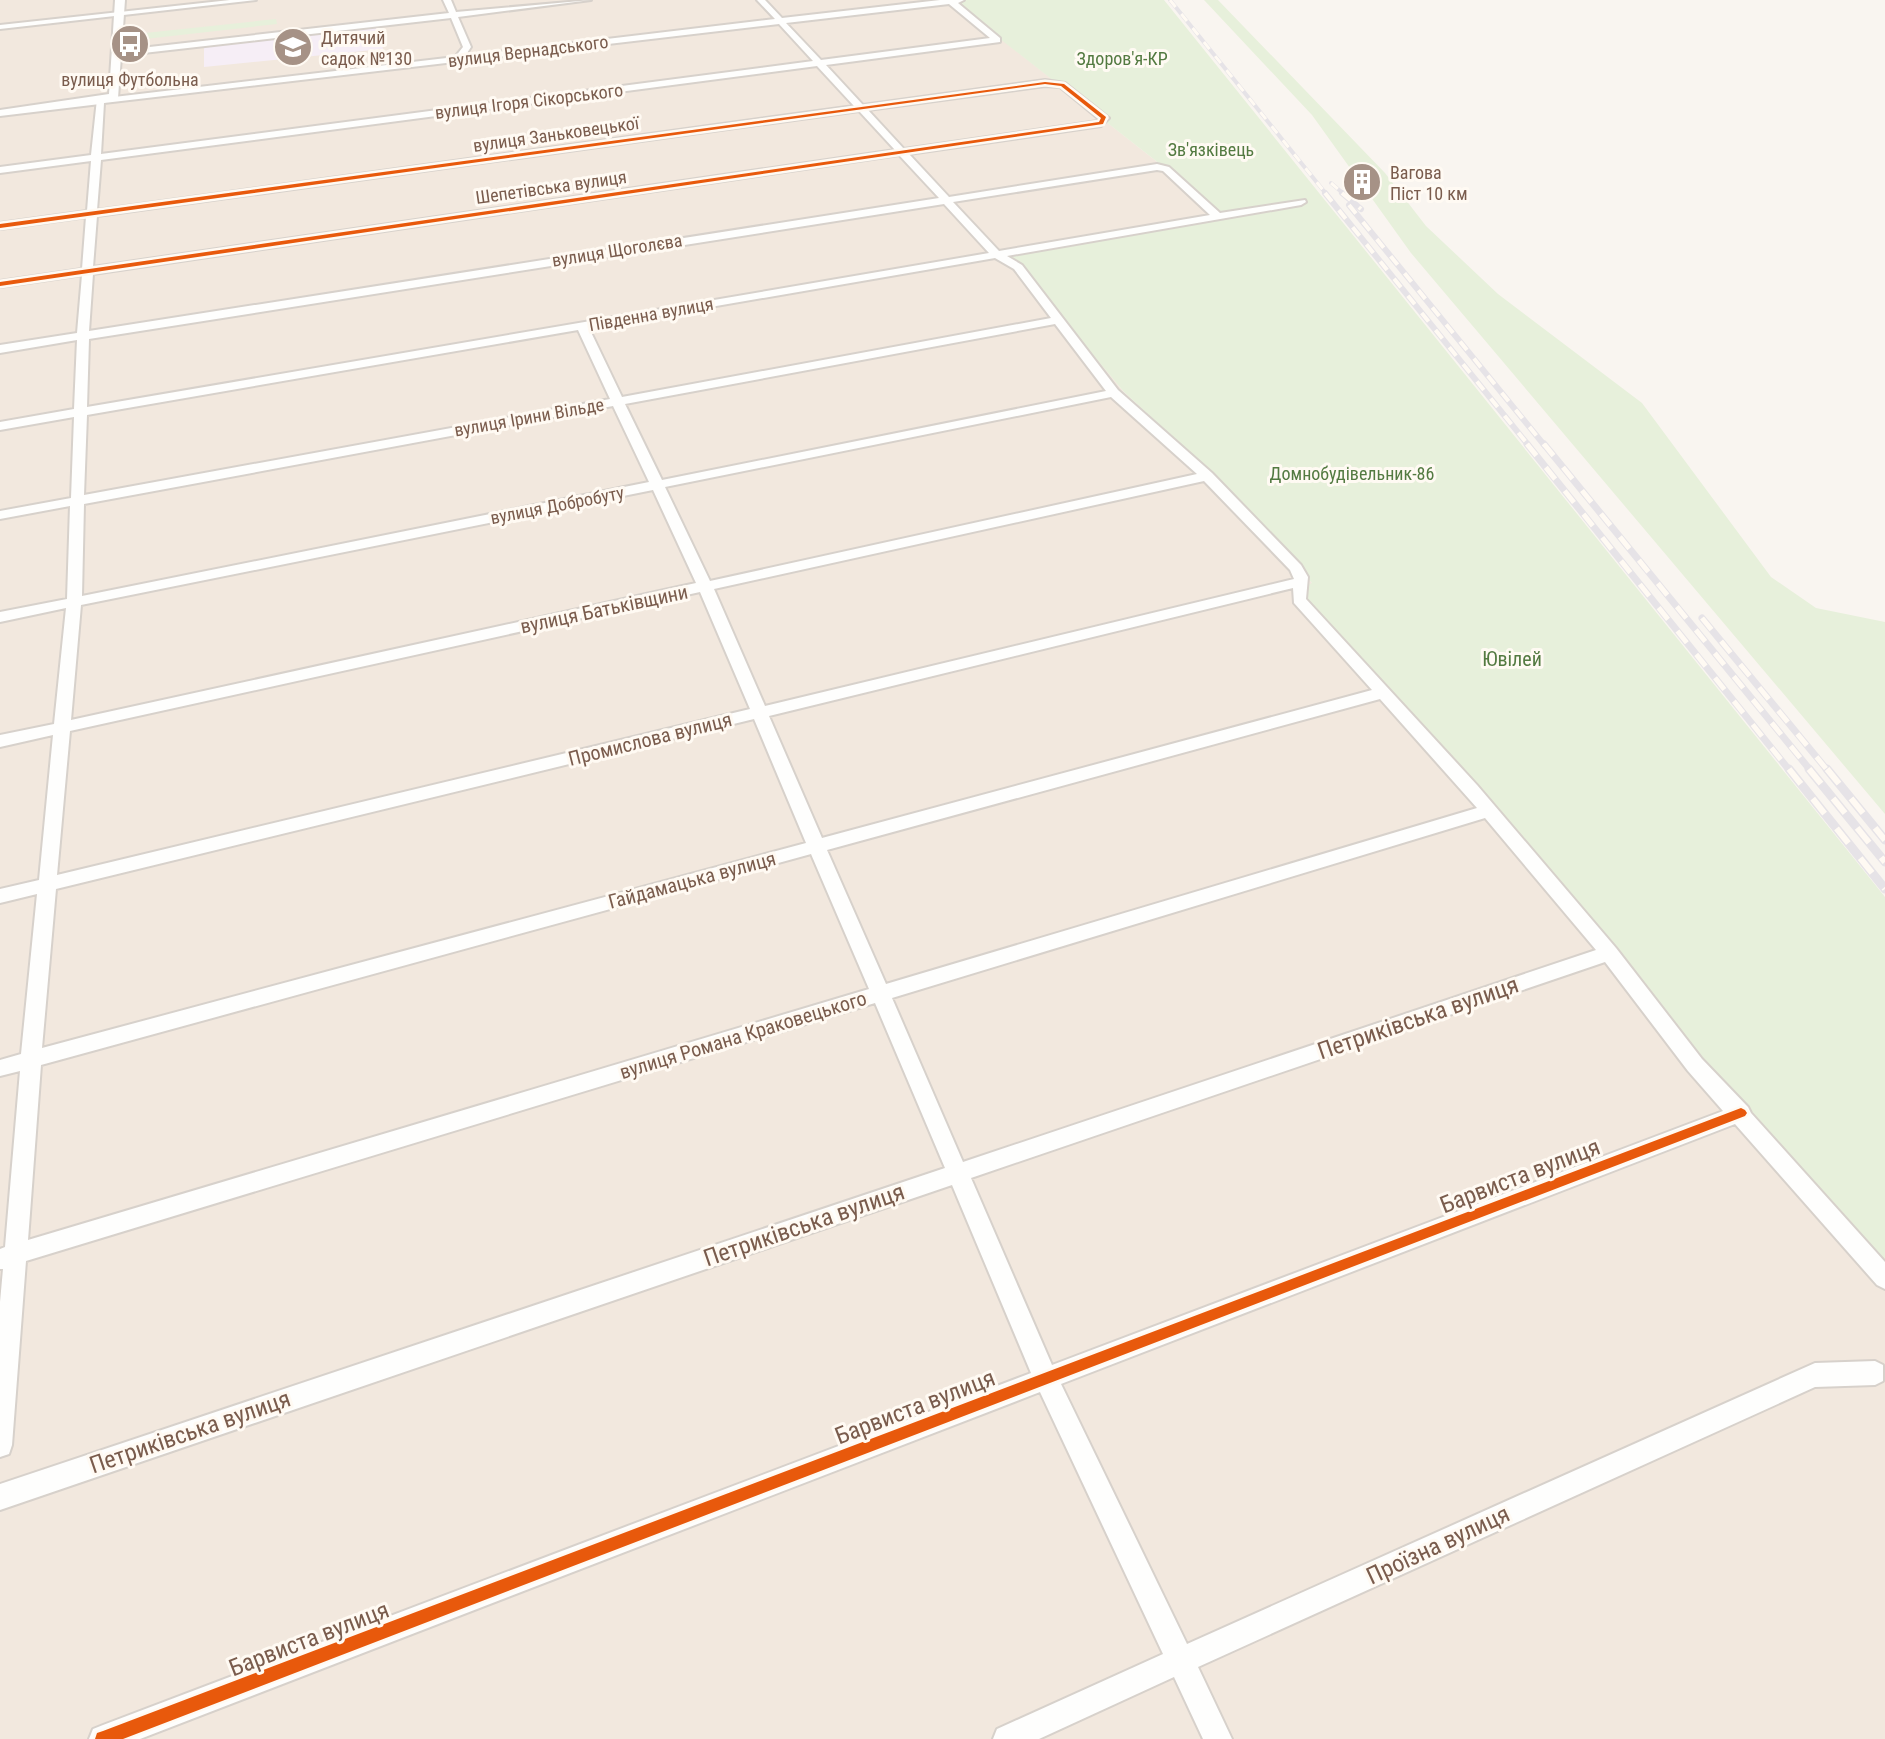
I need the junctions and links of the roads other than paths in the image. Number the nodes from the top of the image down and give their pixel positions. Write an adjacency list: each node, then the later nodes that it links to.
1 (120, 0): 8 (street)
2 (252, 0): 8 (street)
3 (447, 0): 9 (street)
4 (587, 0): 9 (street)
5 (761, 0): 10 (street)
6 (960, 0): 7 (street, вулиця Вернадського)
7 (951, 1): 10 (street, вулиця Вернадського); 14 (street, вулиця Ігоря Сікорського)
8 (119, 14): 11 (street); 12 (street)
9 (453, 15): 12 (street); 13 (street)
10 (779, 21): 13 (street, вулиця Вернадського); 14 (street)
11 (0, 27)
12 (117, 53): 15 (street)
13 (457, 60): 15 (street, вулиця Вернадського)
14 (820, 63): 16 (street); 20 (street, вулиця Ігоря Сікорського)
15 (100, 101): 17 (street, вулиця Вернадського); 20 (street)
16 (863, 108): 18 (street, вулиця Заньковецької); 19 (street); 24 (street, вулиця Заньковецької)
17 (0, 113)
18 (1104, 118): 19 (street, Шепетівська вулиця)
19 (902, 152): 22 (street); 28 (street, Шепетівська вулиця)
20 (97, 157): 21 (street, вулиця Ігоря Сікорського); 24 (street)
21 (0, 170)
22 (945, 197): 25 (street, вулиця Щоголєва); 27 (street); 32 (street, вулиця Щоголєва)
23 (1301, 202): 25 (street, Південна вулиця)
24 (94, 213): 26 (street, вулиця Заньковецької); 28 (street)
25 (1218, 216): 27 (street, Південна вулиця)
26 (0, 226)
27 (996, 254): 30 (street); 31 (street, Південна вулиця)
28 (90, 271): 29 (street, Шепетівська вулиця); 32 (street)
29 (0, 284)
30 (1058, 320): 34 (street); 35 (street, вулиця Ірини Вільде)
31 (582, 326): 35 (street); 36 (street, Південна вулиця)
32 (83, 336): 33 (street, вулиця Щоголєва); 36 (street)
33 (0, 349)
34 (1114, 393): 38 (street); 39 (street, вулиця Добробуту)
35 (619, 401): 39 (street); 40 (street, вулиця Ірини Вільде)
36 (82, 412): 37 (street, Південна вулиця); 40 (street)
37 (0, 426)
38 (1207, 476): 42 (street); 43 (street, вулиця Батьківщини)
39 (657, 485): 43 (street); 44 (street, вулиця Добробуту)
40 (80, 500): 41 (street, вулиця Ірини Вільде); 44 (street)
41 (0, 515)
42 (1300, 582): 46 (street); 47 (street, Промислова вулиця)
43 (705, 586): 47 (street); 48 (street, вулиця Батьківщини)
44 (74, 602): 45 (street, вулиця Добробуту); 48 (street)
45 (0, 617)
46 (1385, 692): 50 (street); 51 (street, Гайдамацька вулиця)
47 (760, 713): 51 (street); 52 (street, Промислова вулиця)
48 (63, 727): 49 (street, вулиця Батьківщини); 52 (street)
49 (0, 741)
50 (1487, 811): 54 (street); 55 (street, вулиця Романа Краковецького)
51 (819, 846): 55 (street); 56 (street, Гайдамацька вулиця)
52 (47, 885): 53 (street, Промислова вулиця); 56 (street)
53 (0, 896)
54 (1609, 953): 58 (street); 59 (street, Петриківська вулиця)
55 (881, 993): 59 (street); 60 (street, вулиця Романа Краковецького)
56 (31, 1060): 57 (street, Гайдамацька вулиця); 60 (street)
57 (0, 1068)
58 (1741, 1113): 61 (street); 63 (street, Барвиста вулиця)
59 (958, 1173): 63 (street); 65 (street, Петриківська вулиця)
60 (8, 1256): 64 (street)
61 (1885, 1278)
62 (1882, 1371): 66 (street, Проїзна вулиця)
63 (1046, 1379): 66 (street); 67 (street, Барвиста вулиця)
64 (0, 1445)
65 (0, 1497)
66 (1180, 1663): 68 (street, Проїзна вулиця); 69 (street)
67 (103, 1739)
68 (1007, 1739)
69 (1218, 1739)

